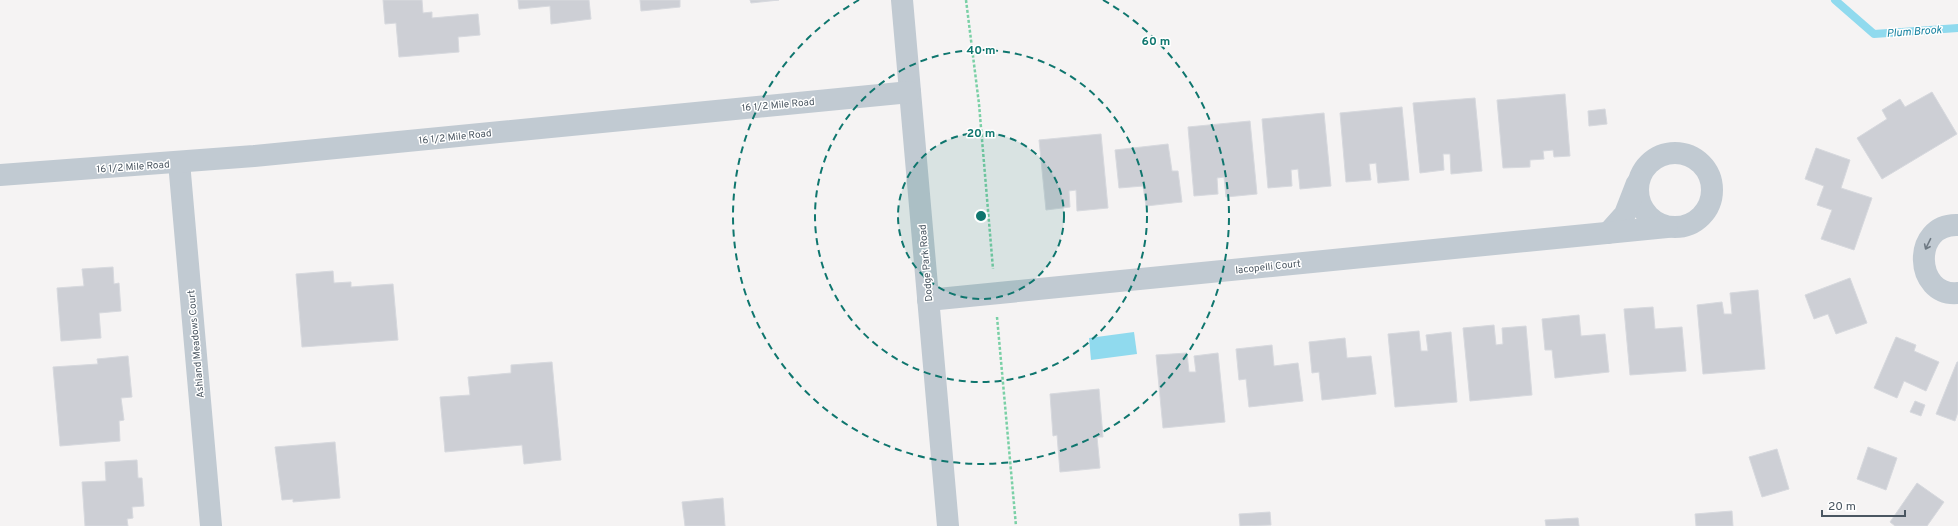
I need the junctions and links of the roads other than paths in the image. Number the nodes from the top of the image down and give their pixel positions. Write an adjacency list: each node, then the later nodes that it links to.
1 (902, 0): 2 (street, Dodge Park Road)
2 (910, 92): 3 (street, 16 1/2 Mile Road); 10 (street, Dodge Park Road)
3 (178, 162): 4 (street, 16 1/2 Mile Road); 11 (street, Ashland Meadows Court)
4 (0, 174)
5 (1638, 180): 7 (street); 7 (street, Iacopelli Court); 8 (street, Iacopelli Court)
6 (1958, 225): 9 (street, one-way to 9)
7 (1667, 227): 8 (street, Iacopelli Court)
8 (1608, 233): 10 (street, Iacopelli Court)
9 (1958, 293)
10 (928, 300): 12 (street, Dodge Park Road)
11 (211, 526)
12 (948, 526)

